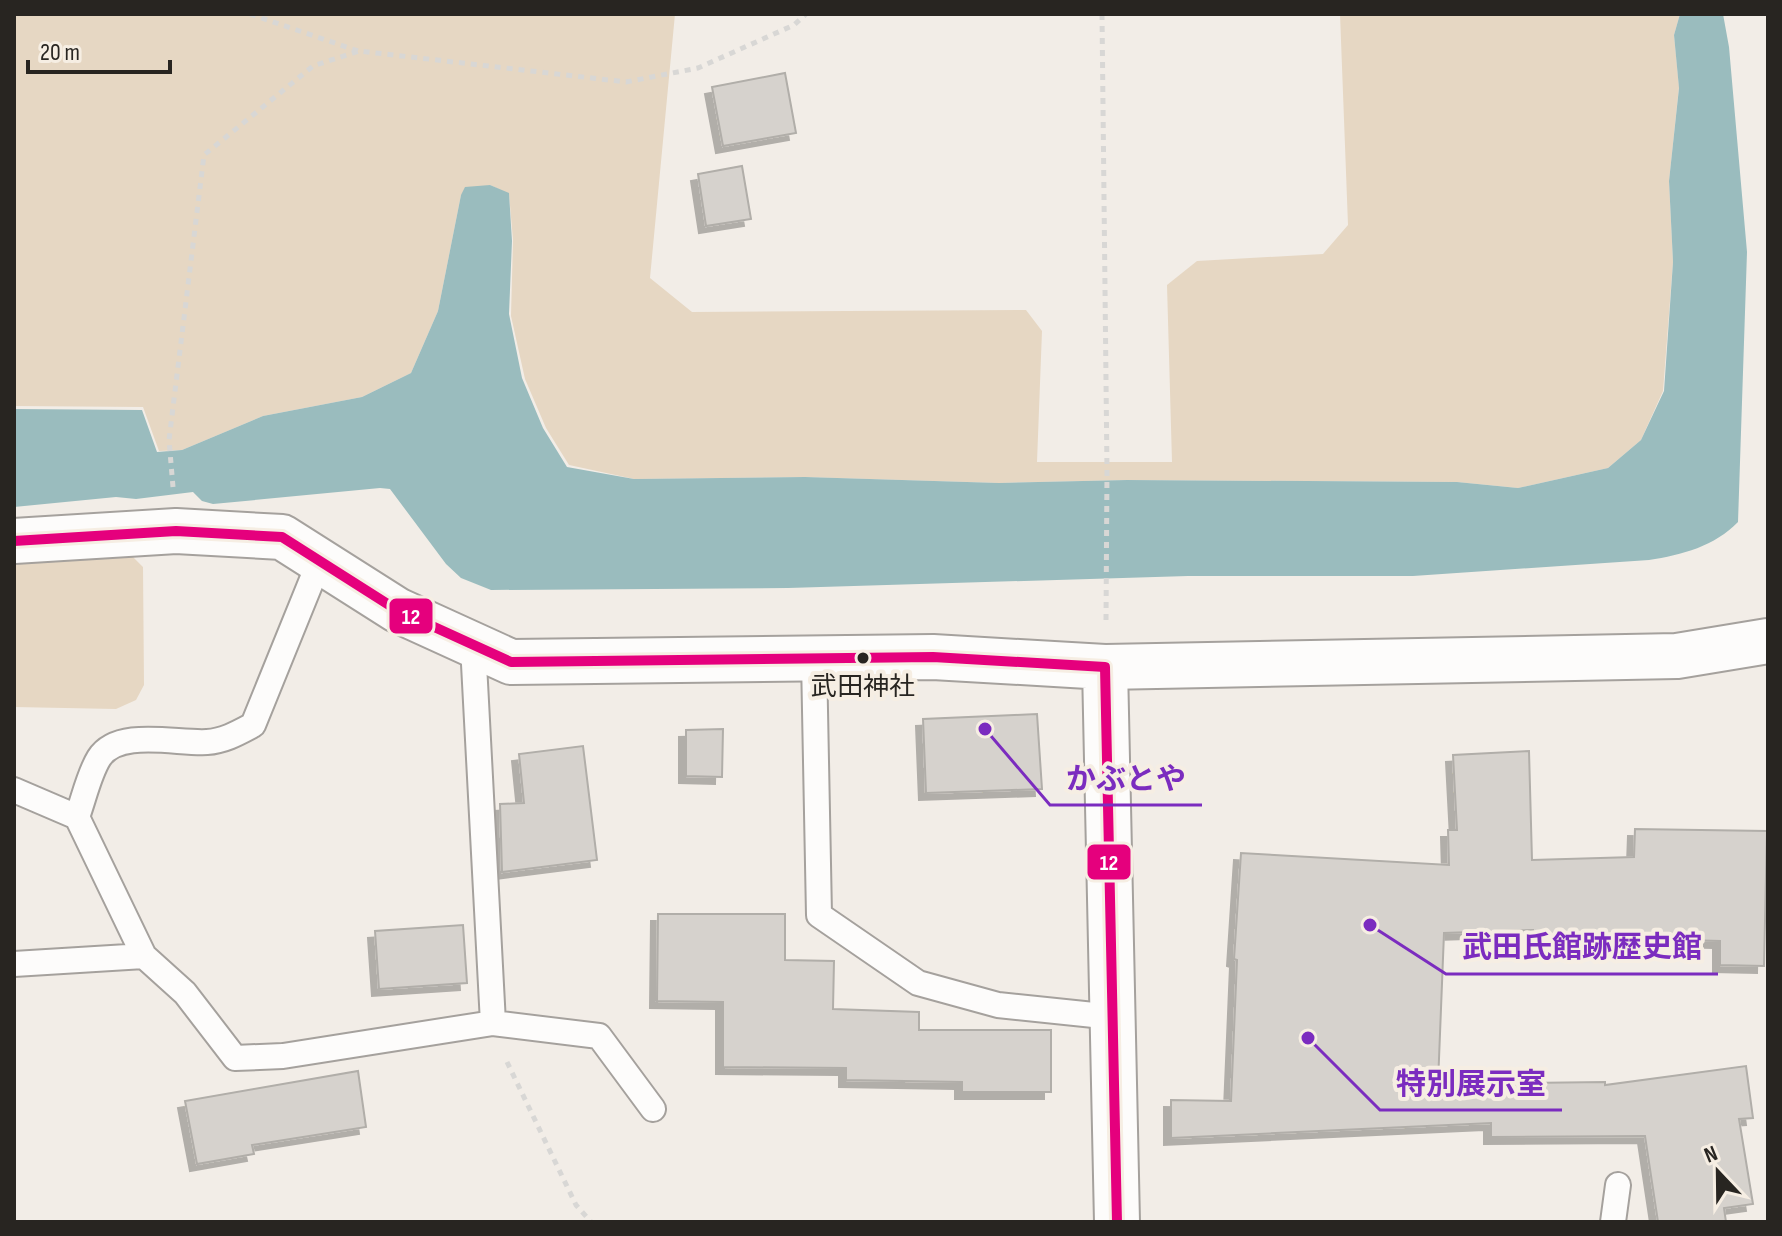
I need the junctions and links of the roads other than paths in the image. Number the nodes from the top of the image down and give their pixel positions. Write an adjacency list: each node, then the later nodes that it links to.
1 (14, 541): 2 (main road)
2 (320, 560): 4 (main road); 8 (lane)
3 (1768, 641): 6 (main road)
4 (473, 645): 5 (main road); 12 (lane)
5 (814, 659): 6 (main road); 11 (lane)
6 (1105, 667): 11 (main road)
7 (14, 790): 8 (lane)
8 (77, 817): 9 (lane)
9 (144, 956): 10 (lane); 12 (lane)
10 (14, 964)
11 (1113, 1017): 15 (main road)
12 (493, 1023): 13 (lane)
13 (653, 1109)
14 (1618, 1185): 16 (lane)
15 (1117, 1222)
16 (1613, 1222)

